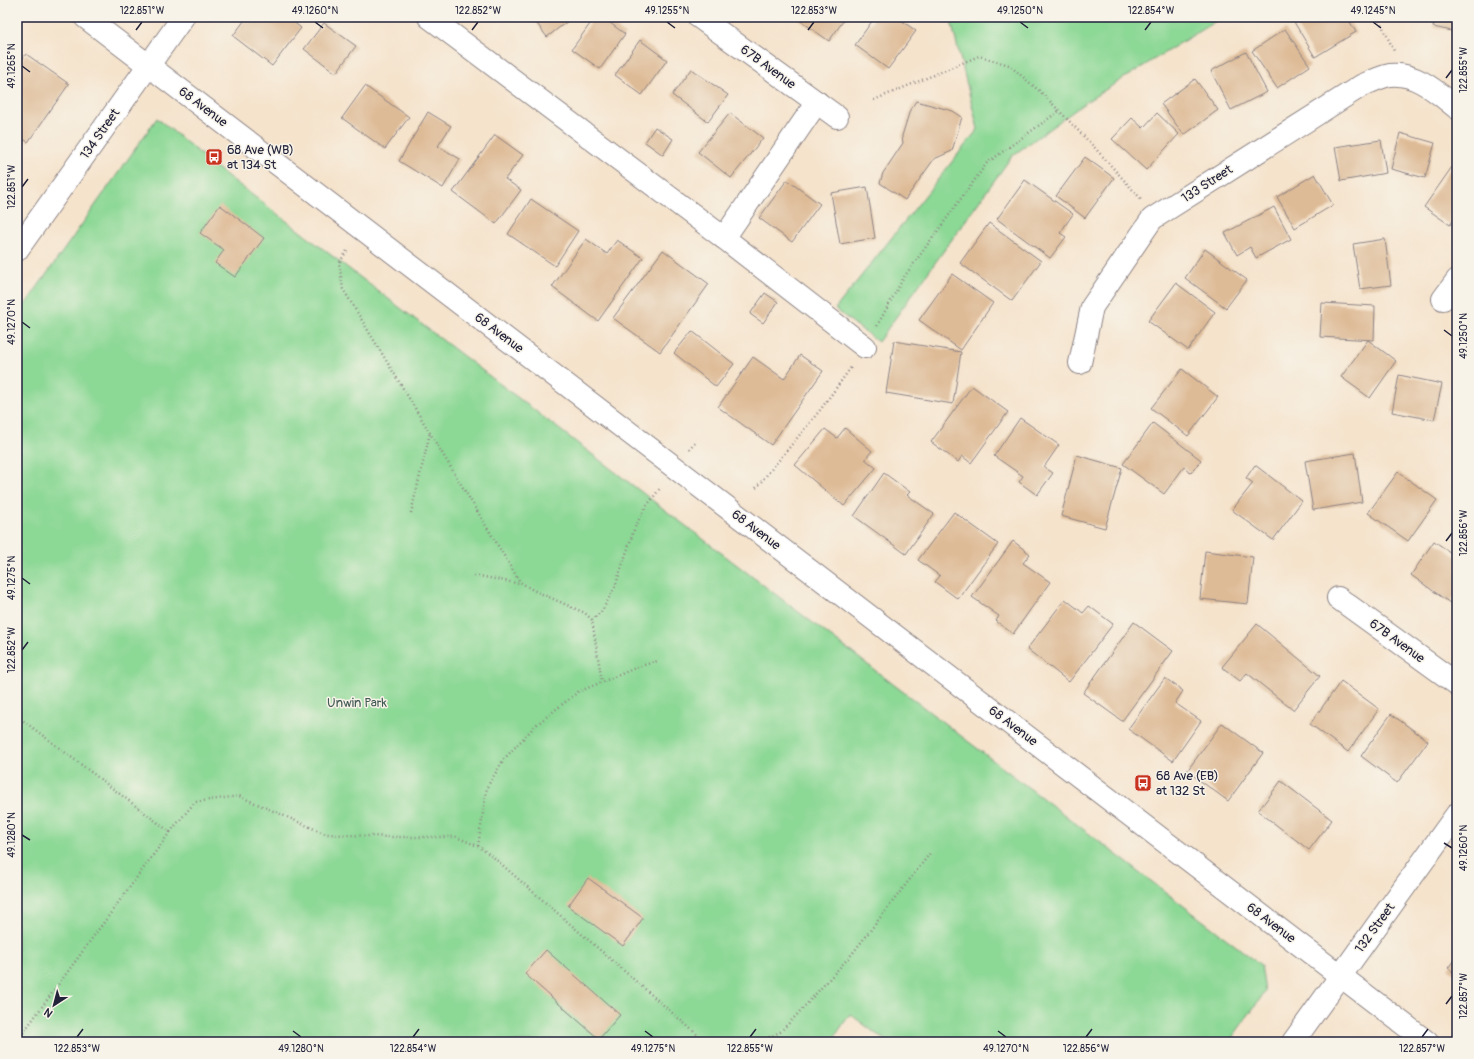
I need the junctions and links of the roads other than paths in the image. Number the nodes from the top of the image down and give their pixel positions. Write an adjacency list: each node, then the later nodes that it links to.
1 (85, 17): 5 (street, 68 Avenue)
2 (182, 17): 5 (street, 134 Street)
3 (429, 17): 9 (street)
4 (699, 17): 6 (street, 67B Avenue)
5 (148, 65): 10 (street, 134 Street); 18 (street, 68 Avenue)
6 (817, 102): 8 (street, 67B Avenue); 9 (street)
7 (1457, 108): 14 (street, 133 Street)
8 (837, 117)
9 (724, 238): 13 (street)
10 (17, 250)
11 (1457, 280): 12 (street)
12 (1443, 299)
13 (865, 346)
14 (1080, 363)
15 (1338, 598): 16 (street, 67B Avenue)
16 (1457, 684)
17 (1457, 814): 18 (street, 132 Street)
18 (1340, 976): 19 (street, 132 Street); 20 (street, 68 Avenue)
19 (1293, 1042)
20 (1427, 1042)

